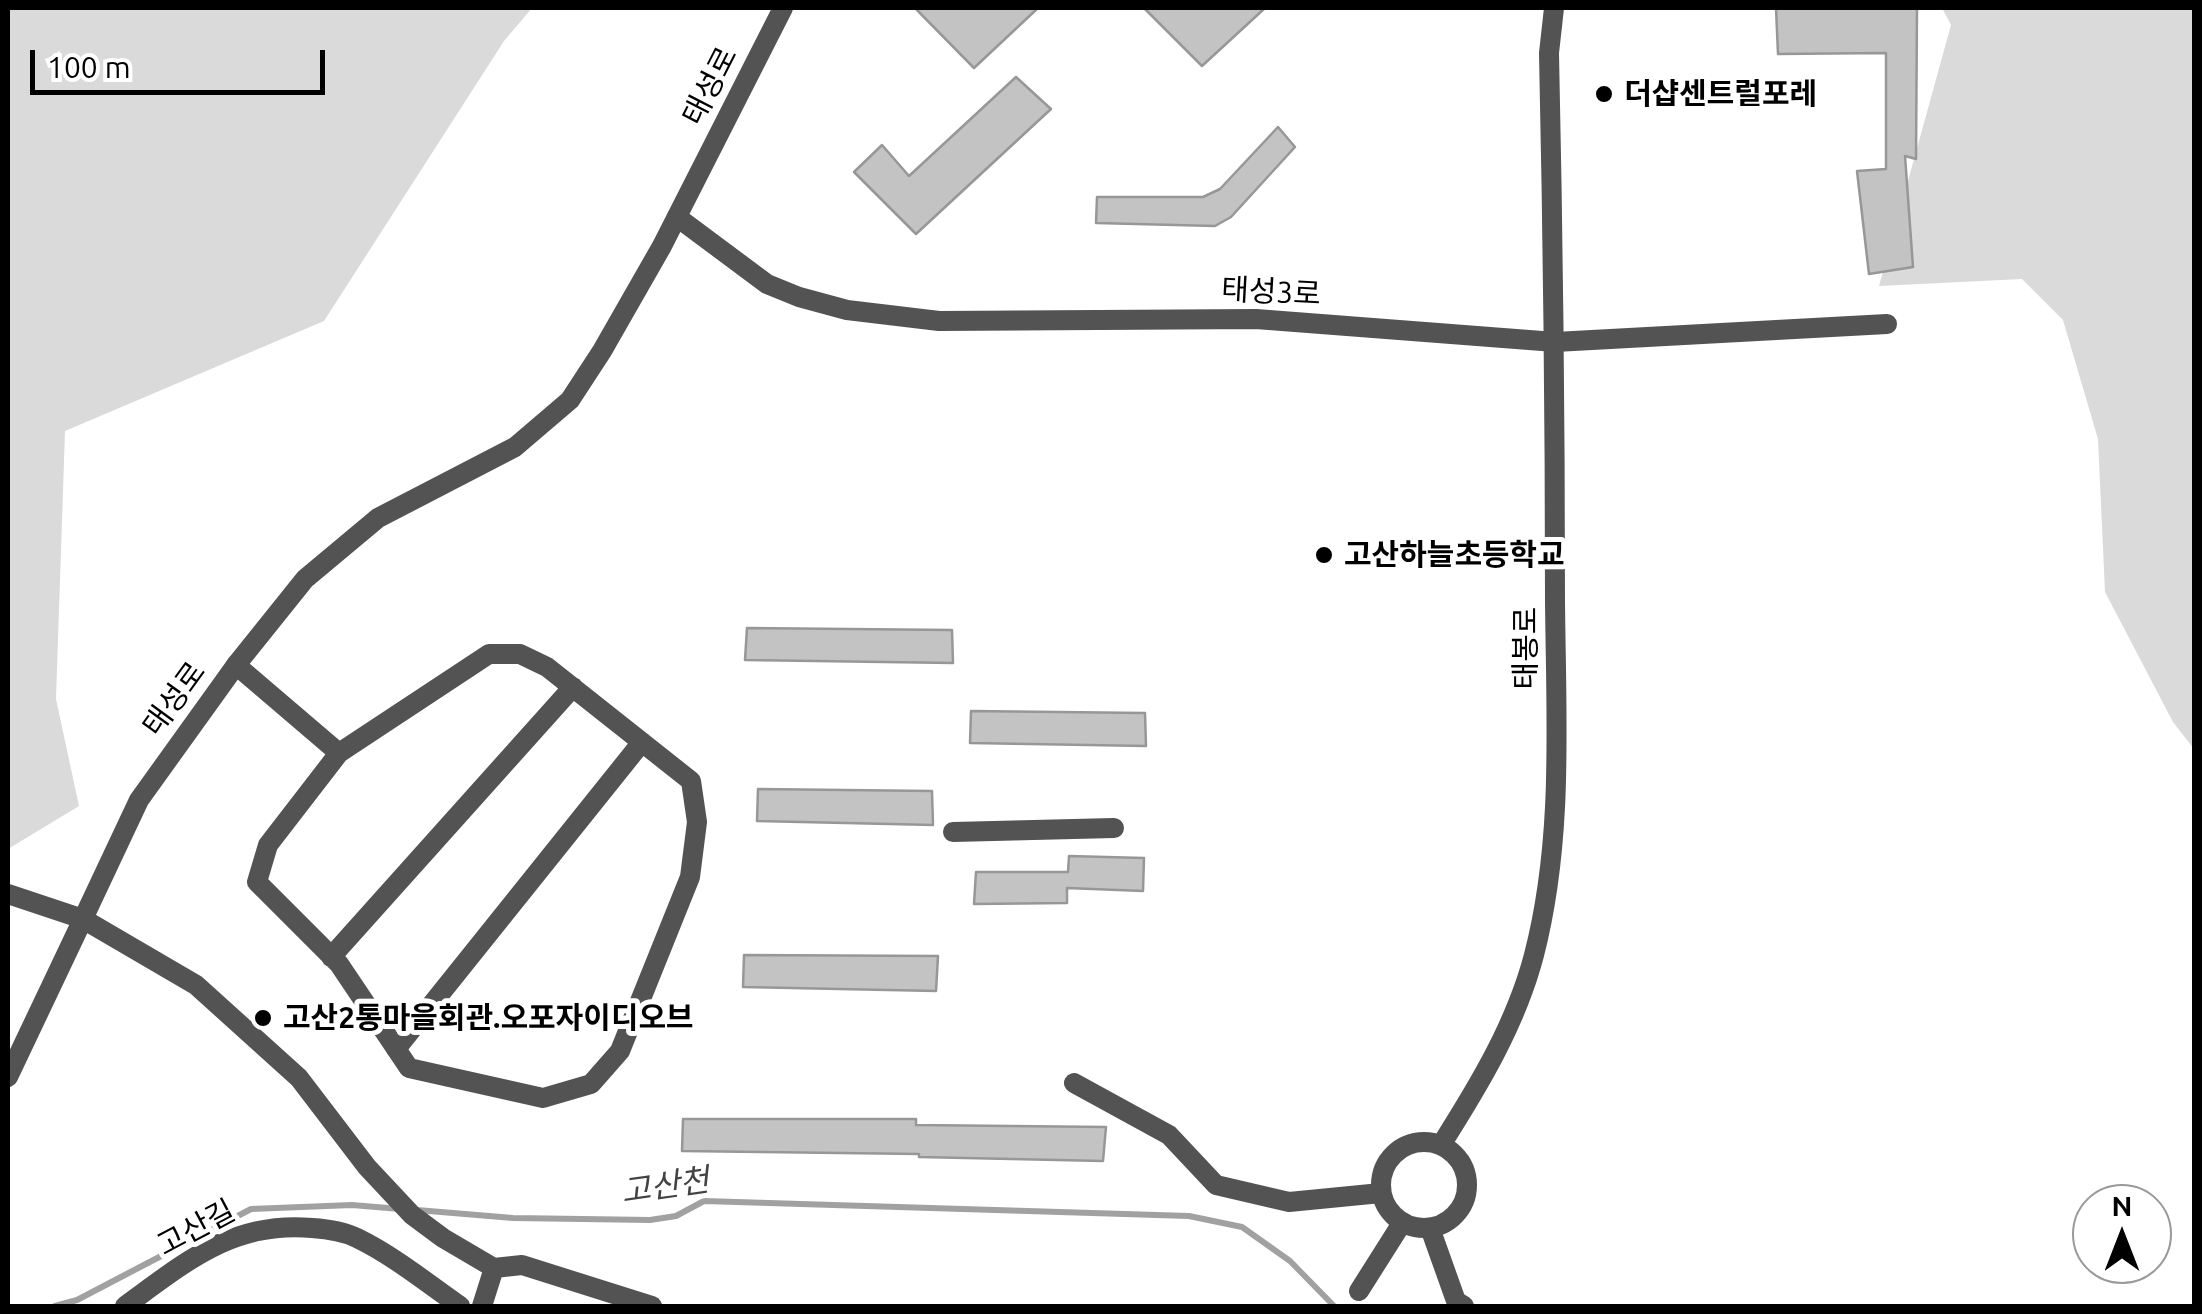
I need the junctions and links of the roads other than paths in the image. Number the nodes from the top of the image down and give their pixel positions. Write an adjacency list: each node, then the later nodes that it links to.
1 (783, 8): 3 (street, 태성로)
2 (1554, 8): 5 (street, 태봉로)
3 (677, 218): 5 (street, 태성3로); 6 (street, 태성로)
4 (1888, 324): 5 (street, 태성3로)
5 (1555, 342): 18 (street, 태봉로)
6 (236, 665): 9 (street); 13 (street, 태성로)
7 (572, 687): 8 (street); 9 (street); 14 (street)
8 (642, 742): 15 (street); 15 (street)
9 (339, 753): 14 (street)
10 (1114, 828): 11 (street)
11 (953, 832)
12 (8, 894): 13 (street)
13 (84, 919): 16 (street, 태성로); 22 (street)
14 (331, 957): 15 (street)
15 (396, 1049)
16 (8, 1077)
17 (1074, 1084): 19 (street)
18 (1441, 1145): 19 (street); 21 (street)
19 (1381, 1193): 20 (street)
20 (1402, 1223): 21 (street); 23 (street)
21 (1430, 1228): 28 (street)
22 (494, 1268): 26 (street); 27 (street)
23 (1353, 1299)
24 (125, 1306): 25 (street, 고산길)
25 (460, 1306)
26 (482, 1306)
27 (652, 1306)
28 (1464, 1306)

